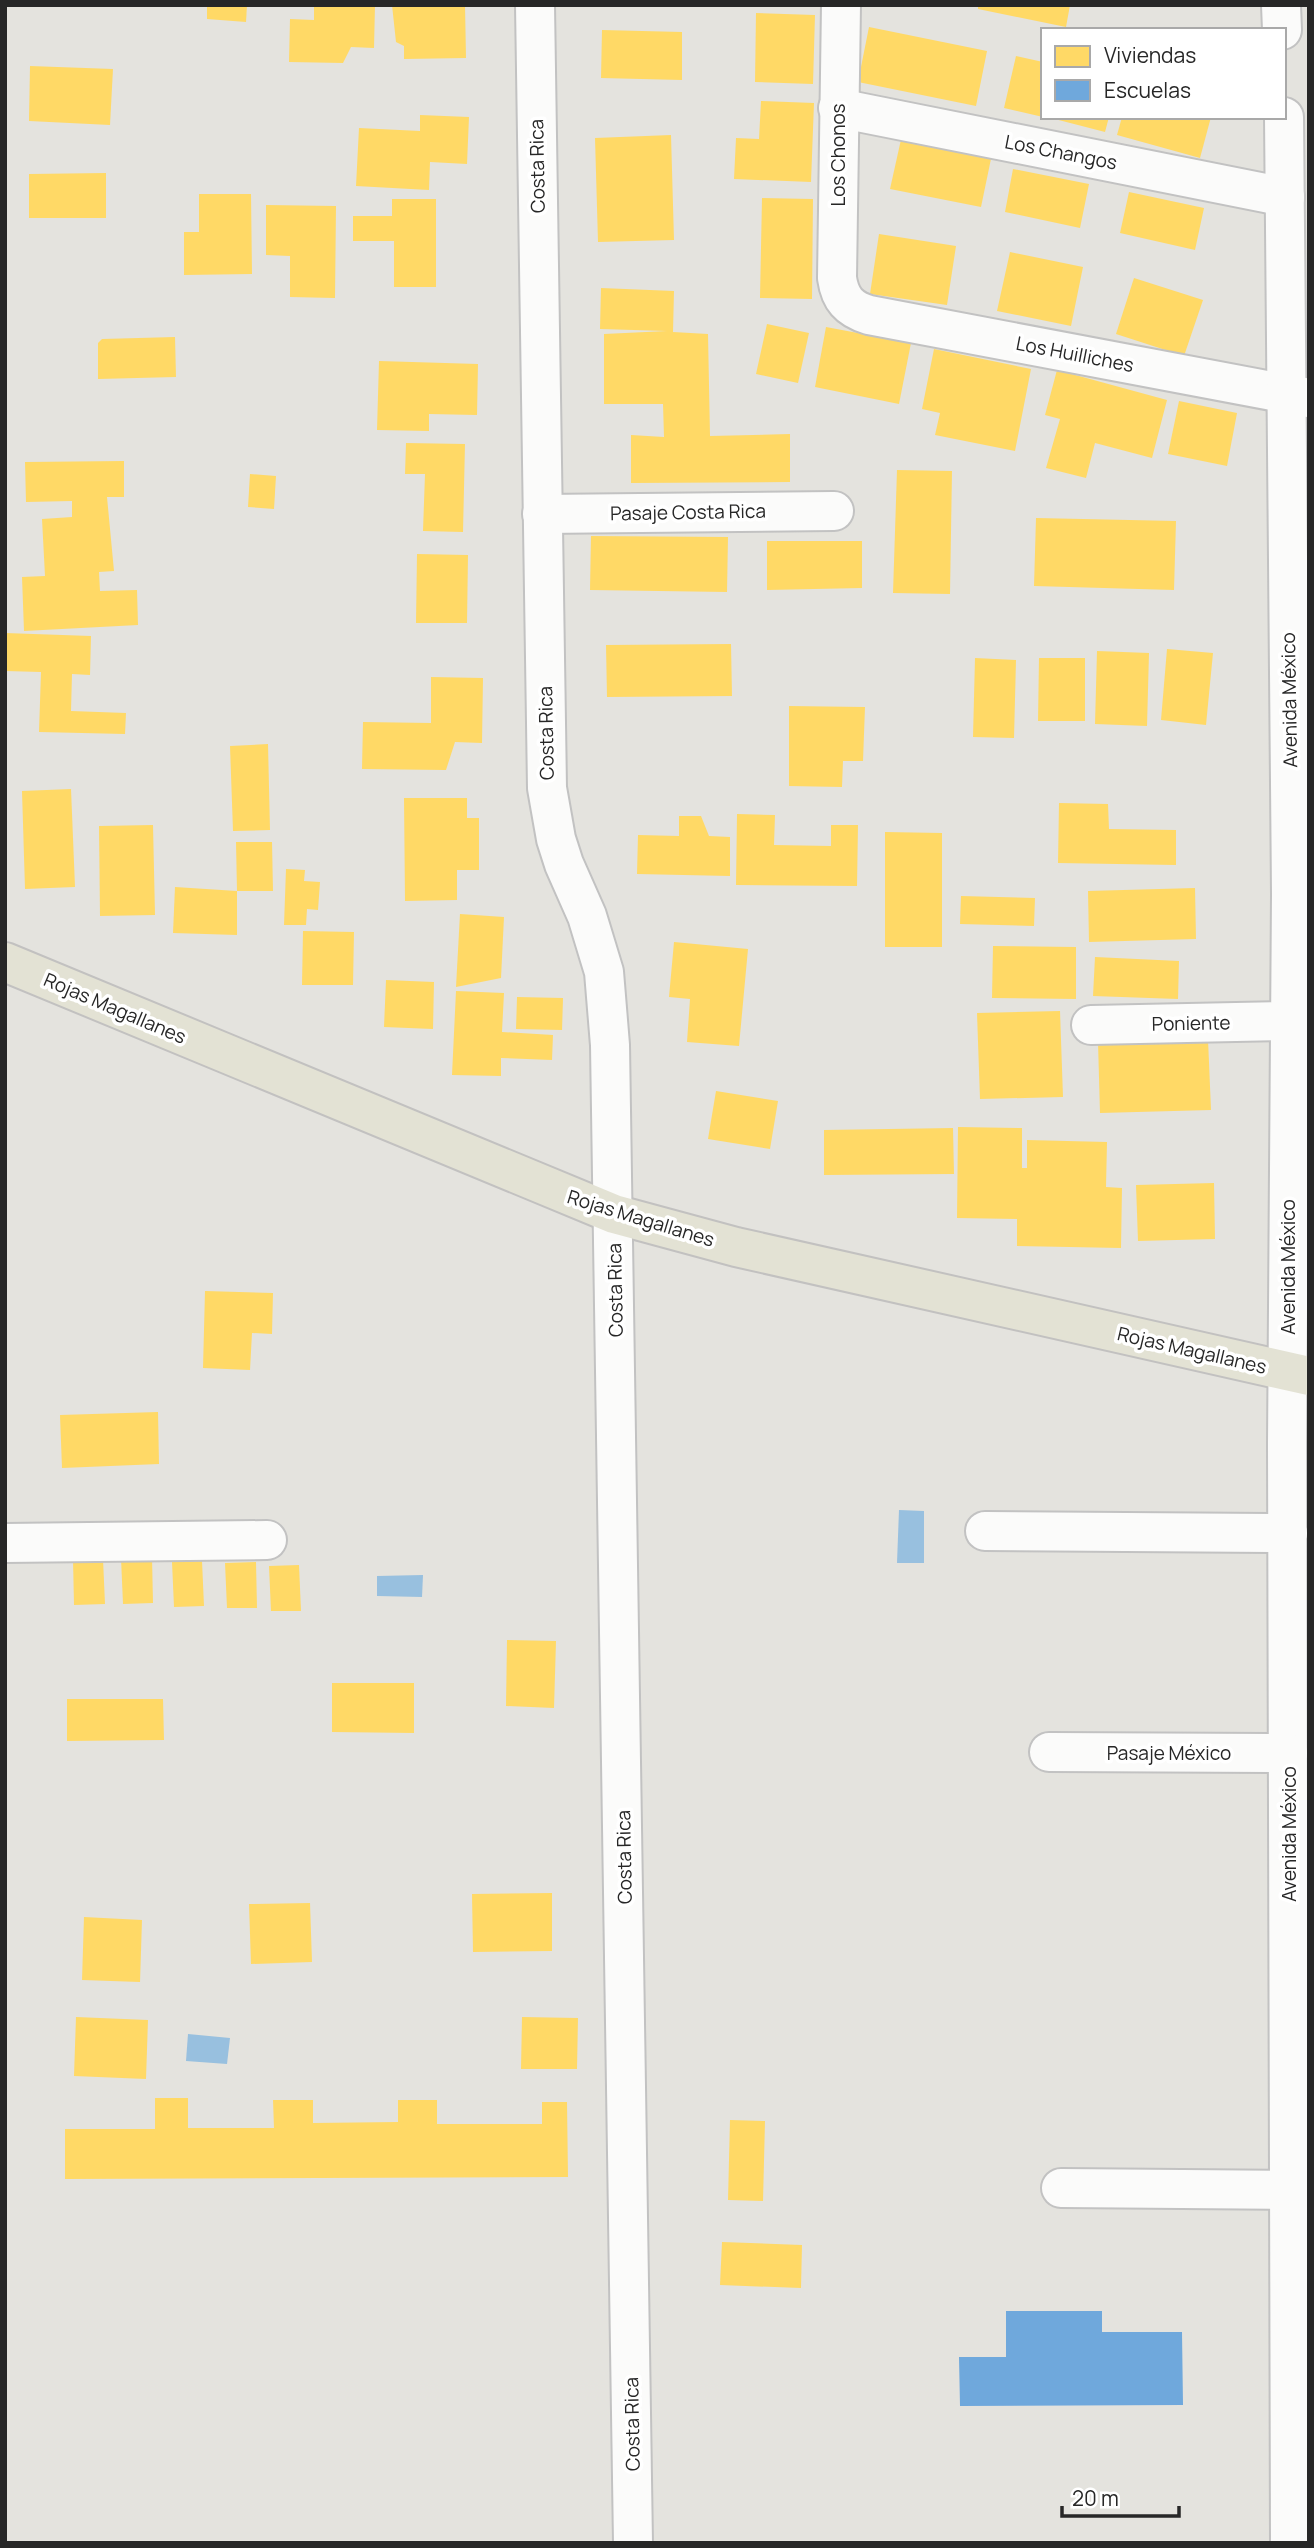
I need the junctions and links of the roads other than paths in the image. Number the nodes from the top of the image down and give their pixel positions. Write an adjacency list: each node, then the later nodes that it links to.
1 (535, 5): 11 (street, Costa Rica)
2 (841, 5): 5 (street, Los Chonos)
3 (1281, 5): 4 (street)
4 (1282, 28)
5 (838, 108): 7 (street, Los Changos); 8 (street, Los Chonos)
6 (1284, 119): 7 (street, Avenida México)
7 (1293, 183): 9 (street, Avenida México)
8 (845, 303): 9 (street, Los Huilliches)
9 (1297, 395): 13 (street, Avenida México)
10 (834, 511): 11 (street, Pasaje Costa Rica)
11 (542, 514): 15 (street, Costa Rica)
12 (5, 962): 15 (main road, Rojas Magallanes)
13 (1290, 1021): 14 (street, Poniente); 16 (street, Avenida México)
14 (1091, 1025)
15 (614, 1214): 16 (main road, Rojas Magallanes); 25 (street, Costa Rica)
16 (1298, 1373): 18 (street, Avenida México)
17 (985, 1531): 18 (street)
18 (1288, 1533): 22 (street, Avenida México)
19 (267, 1540): 20 (street)
20 (5, 1543)
21 (1049, 1752): 22 (street, Pasaje México)
22 (1288, 1753): 24 (street, Avenida México)
23 (1061, 2188): 24 (street)
24 (1289, 2190): 26 (street, Avenida México)
25 (633, 2543)
26 (1290, 2543)

